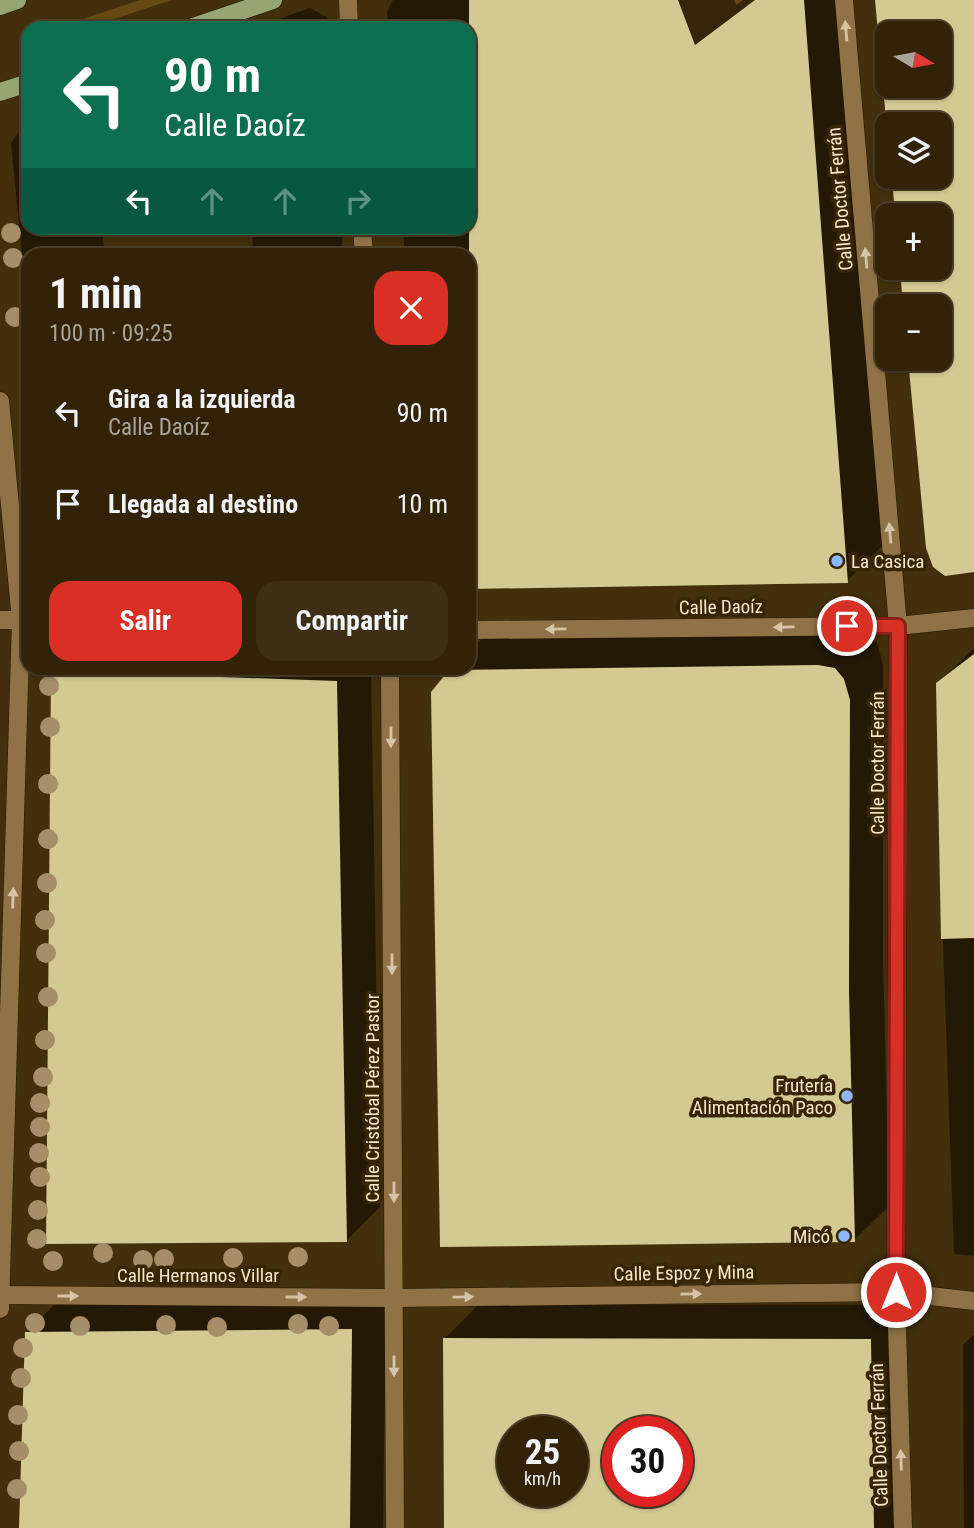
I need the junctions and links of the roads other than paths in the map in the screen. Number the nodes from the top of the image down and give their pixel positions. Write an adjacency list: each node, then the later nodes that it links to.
1 (17, 0): 5 (main road)
2 (273, 0): 6 (main road)
3 (348, 0): 7 (street)
4 (844, 0): 15 (street, Calle Doctor Ferrán, one-way to 4)
5 (0, 6)
6 (211, 21)
7 (349, 21)
8 (21, 85): 9 (main road)
9 (0, 92)
10 (0, 401): 11 (street)
11 (21, 585)
12 (974, 618): 15 (street, Calle Daoíz)
13 (0, 620): 14 (street)
14 (21, 620)
15 (898, 626): 16 (street, Calle Daoíz, one-way to 16); 19 (street, Calle Doctor Ferrán)
16 (476, 631)
17 (23, 675): 20 (street, one-way to 17)
18 (390, 675): 21 (street, Calle Cristóbal Pérez Pastor, one-way to 21)
19 (896, 1292): 21 (street, Calle Espoz y Mina, one-way to 19); 22 (street, Calle Espoz y Mina); 25 (street, Calle Doctor Ferrán, one-way to 19)
20 (0, 1296): 21 (street, Calle Hermanos Villar, one-way to 21); 23 (street)
21 (395, 1298): 24 (street, Calle Cristóbal Pérez Pastor, one-way to 24)
22 (974, 1301)
23 (0, 1309)
24 (395, 1528)
25 (903, 1528)

